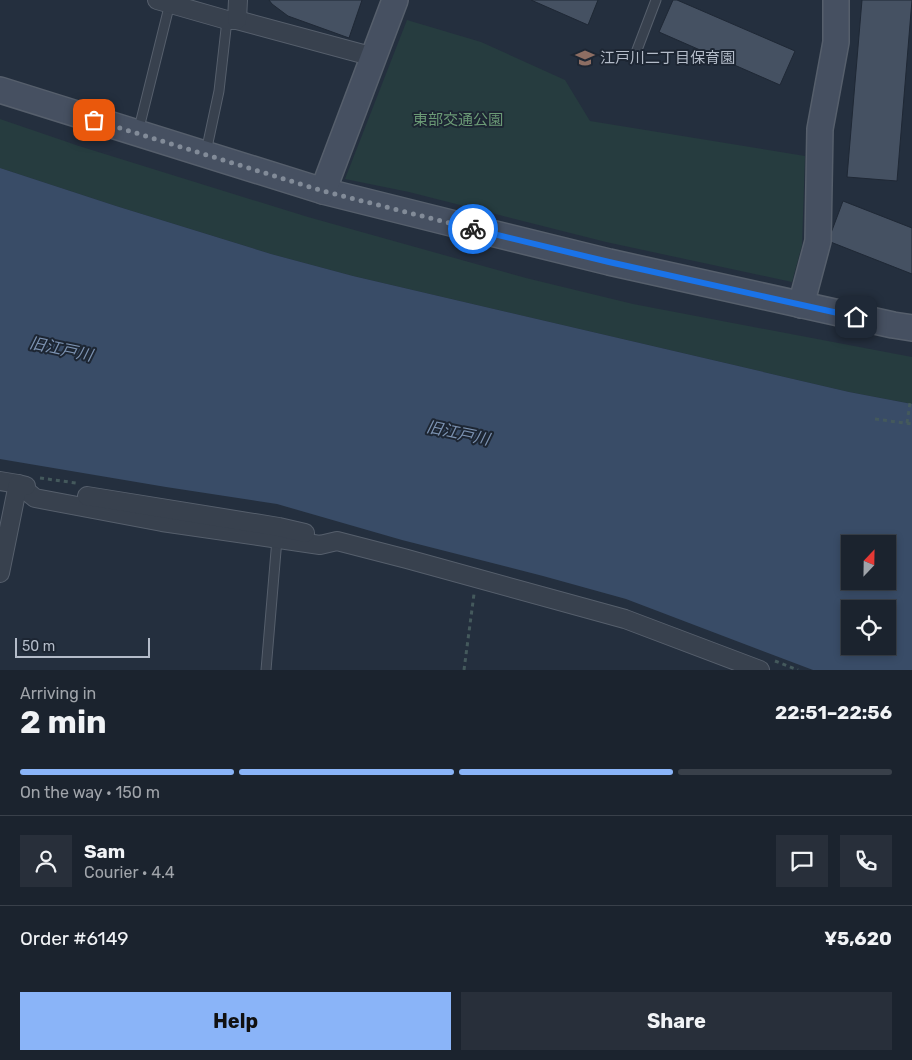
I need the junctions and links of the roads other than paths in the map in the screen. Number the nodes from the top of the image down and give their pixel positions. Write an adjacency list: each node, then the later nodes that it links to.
1 (238, 0): 6 (street)
2 (395, 0): 8 (main road)
3 (656, 0): 7 (lane)
4 (836, 0): 13 (main road)
5 (164, 2): 6 (street); 10 (lane)
6 (232, 20): 8 (street); 11 (lane)
7 (637, 50)
8 (374, 57): 12 (main road)
9 (0, 90): 11 (main road)
10 (141, 120)
11 (205, 154): 12 (main road)
12 (323, 191): 13 (main road)
13 (801, 305): 14 (main road)
14 (912, 328)
15 (0, 481): 16 (street)
16 (18, 484): 17 (street); 18 (street); 19 (street)
17 (277, 540): 18 (street); 22 (lane)
18 (337, 541): 21 (street)
19 (3, 547): 20 (street)
20 (0, 574)
21 (755, 669)
22 (266, 670)

